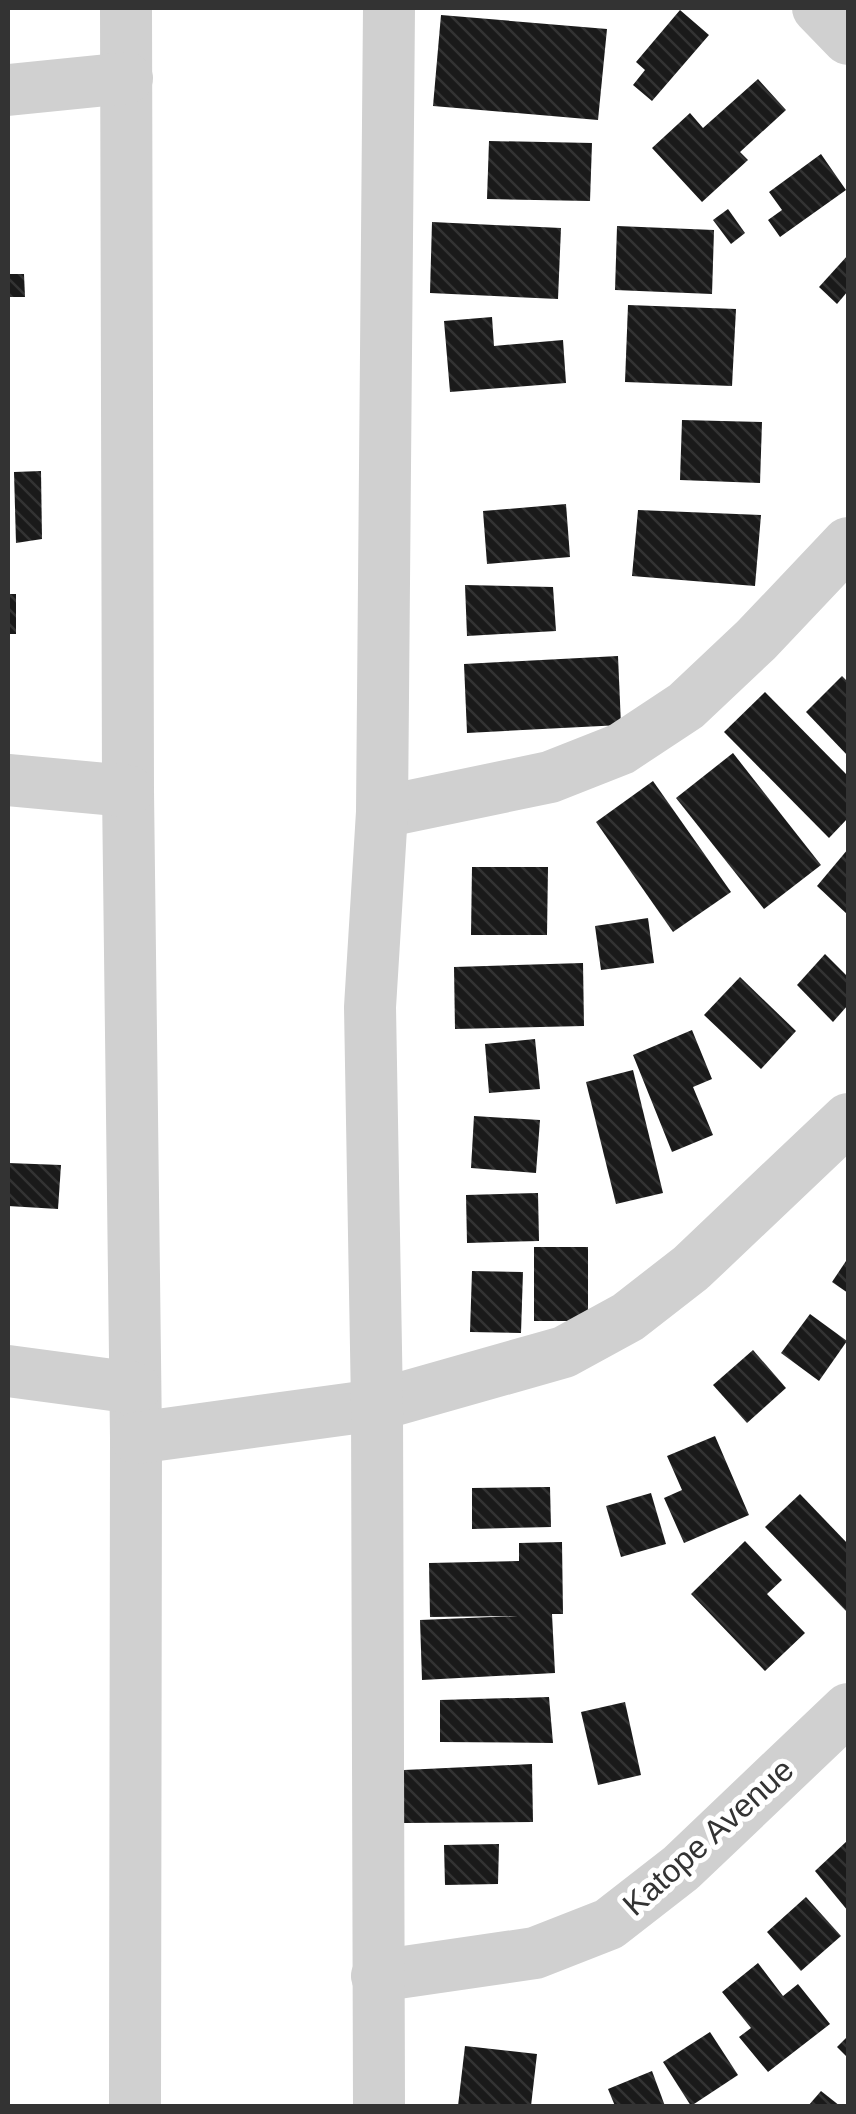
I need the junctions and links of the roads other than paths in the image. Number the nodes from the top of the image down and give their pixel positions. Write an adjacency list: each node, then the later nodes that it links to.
1 (126, 8): 5 (street)
2 (389, 8): 10 (street)
3 (818, 8): 4 (street)
4 (848, 40)
5 (127, 78): 6 (street); 9 (street)
6 (8, 90)
7 (848, 543): 10 (street)
8 (8, 780): 9 (street)
9 (128, 790): 14 (street)
10 (382, 812): 13 (street)
11 (848, 1119): 13 (street)
12 (8, 1371): 14 (street)
13 (377, 1405): 14 (street); 16 (street)
14 (136, 1413): 17 (street)
15 (848, 1709): 16 (street, Katope Avenue)
16 (377, 1976): 18 (street)
17 (135, 2106)
18 (379, 2106)

